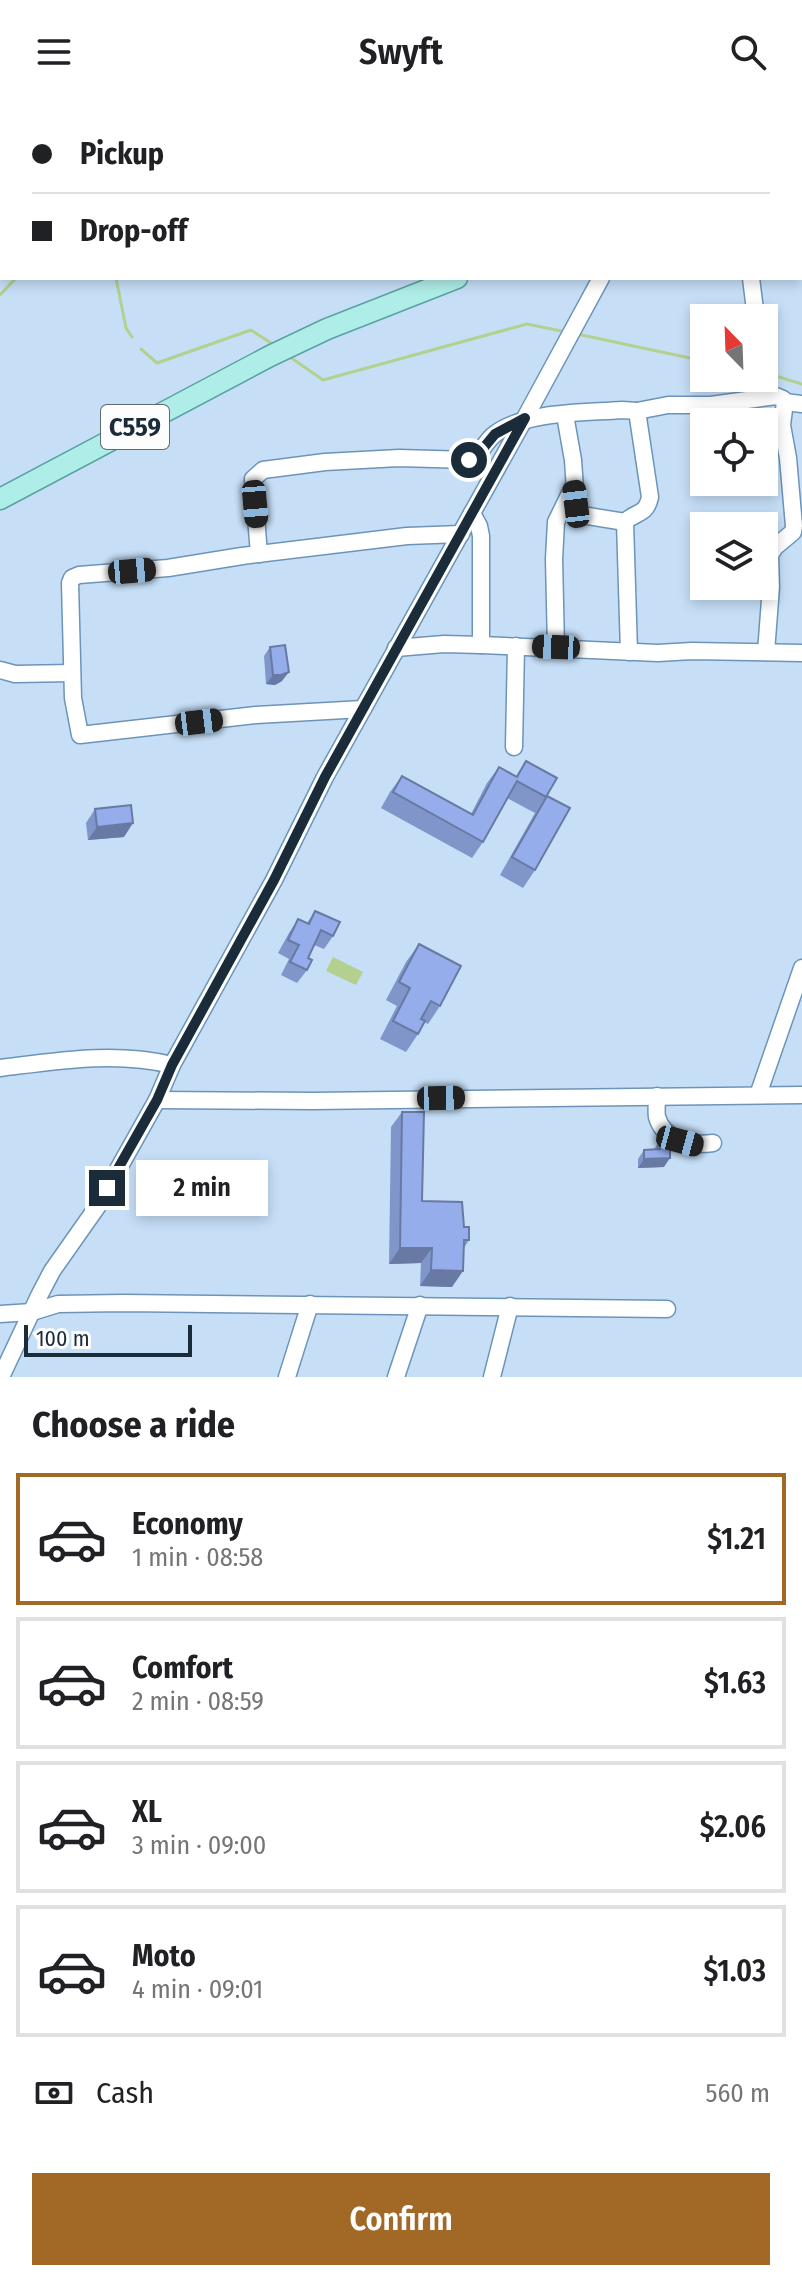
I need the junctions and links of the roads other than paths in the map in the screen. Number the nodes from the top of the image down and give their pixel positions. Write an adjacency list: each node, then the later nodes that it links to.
1 (452, 280): 5 (main road, C559)
2 (460, 280): 5 (main road, C559)
3 (600, 280): 10 (street)
4 (751, 280): 6 (street)
5 (434, 287): 12 (main road, C559)
6 (754, 304)
7 (793, 403): 8 (street); 22 (street)
8 (637, 411): 9 (street); 14 (street)
9 (565, 415): 10 (street); 11 (street)
10 (525, 418): 13 (street); 16 (street)
11 (574, 485): 14 (street); 19 (street)
12 (0, 499)
13 (472, 513): 15 (street); 17 (street)
14 (625, 522): 21 (street)
15 (461, 534): 16 (street); 20 (street)
16 (259, 554): 25 (street)
17 (481, 645): 18 (street); 20 (street)
18 (516, 646): 19 (street); 27 (street)
19 (556, 647): 21 (street)
20 (396, 648): 26 (street)
21 (629, 652): 22 (street)
22 (766, 652): 23 (street)
23 (802, 653)
24 (0, 670): 25 (street)
25 (72, 673): 26 (street)
26 (363, 709): 29 (street)
27 (514, 747)
28 (802, 968): 31 (street)
29 (172, 1065): 30 (street); 34 (street)
30 (0, 1068)
31 (758, 1095): 32 (street); 33 (street)
32 (802, 1095)
33 (657, 1096): 34 (street); 35 (street)
34 (157, 1100): 40 (street)
35 (713, 1143)
36 (310, 1304): 37 (street); 40 (street); 43 (street)
37 (420, 1305): 38 (street); 44 (street)
38 (510, 1306): 39 (street); 45 (street)
39 (667, 1309)
40 (32, 1312): 41 (street); 42 (street)
41 (0, 1314)
42 (1, 1377)
43 (287, 1377)
44 (396, 1377)
45 (492, 1377)

